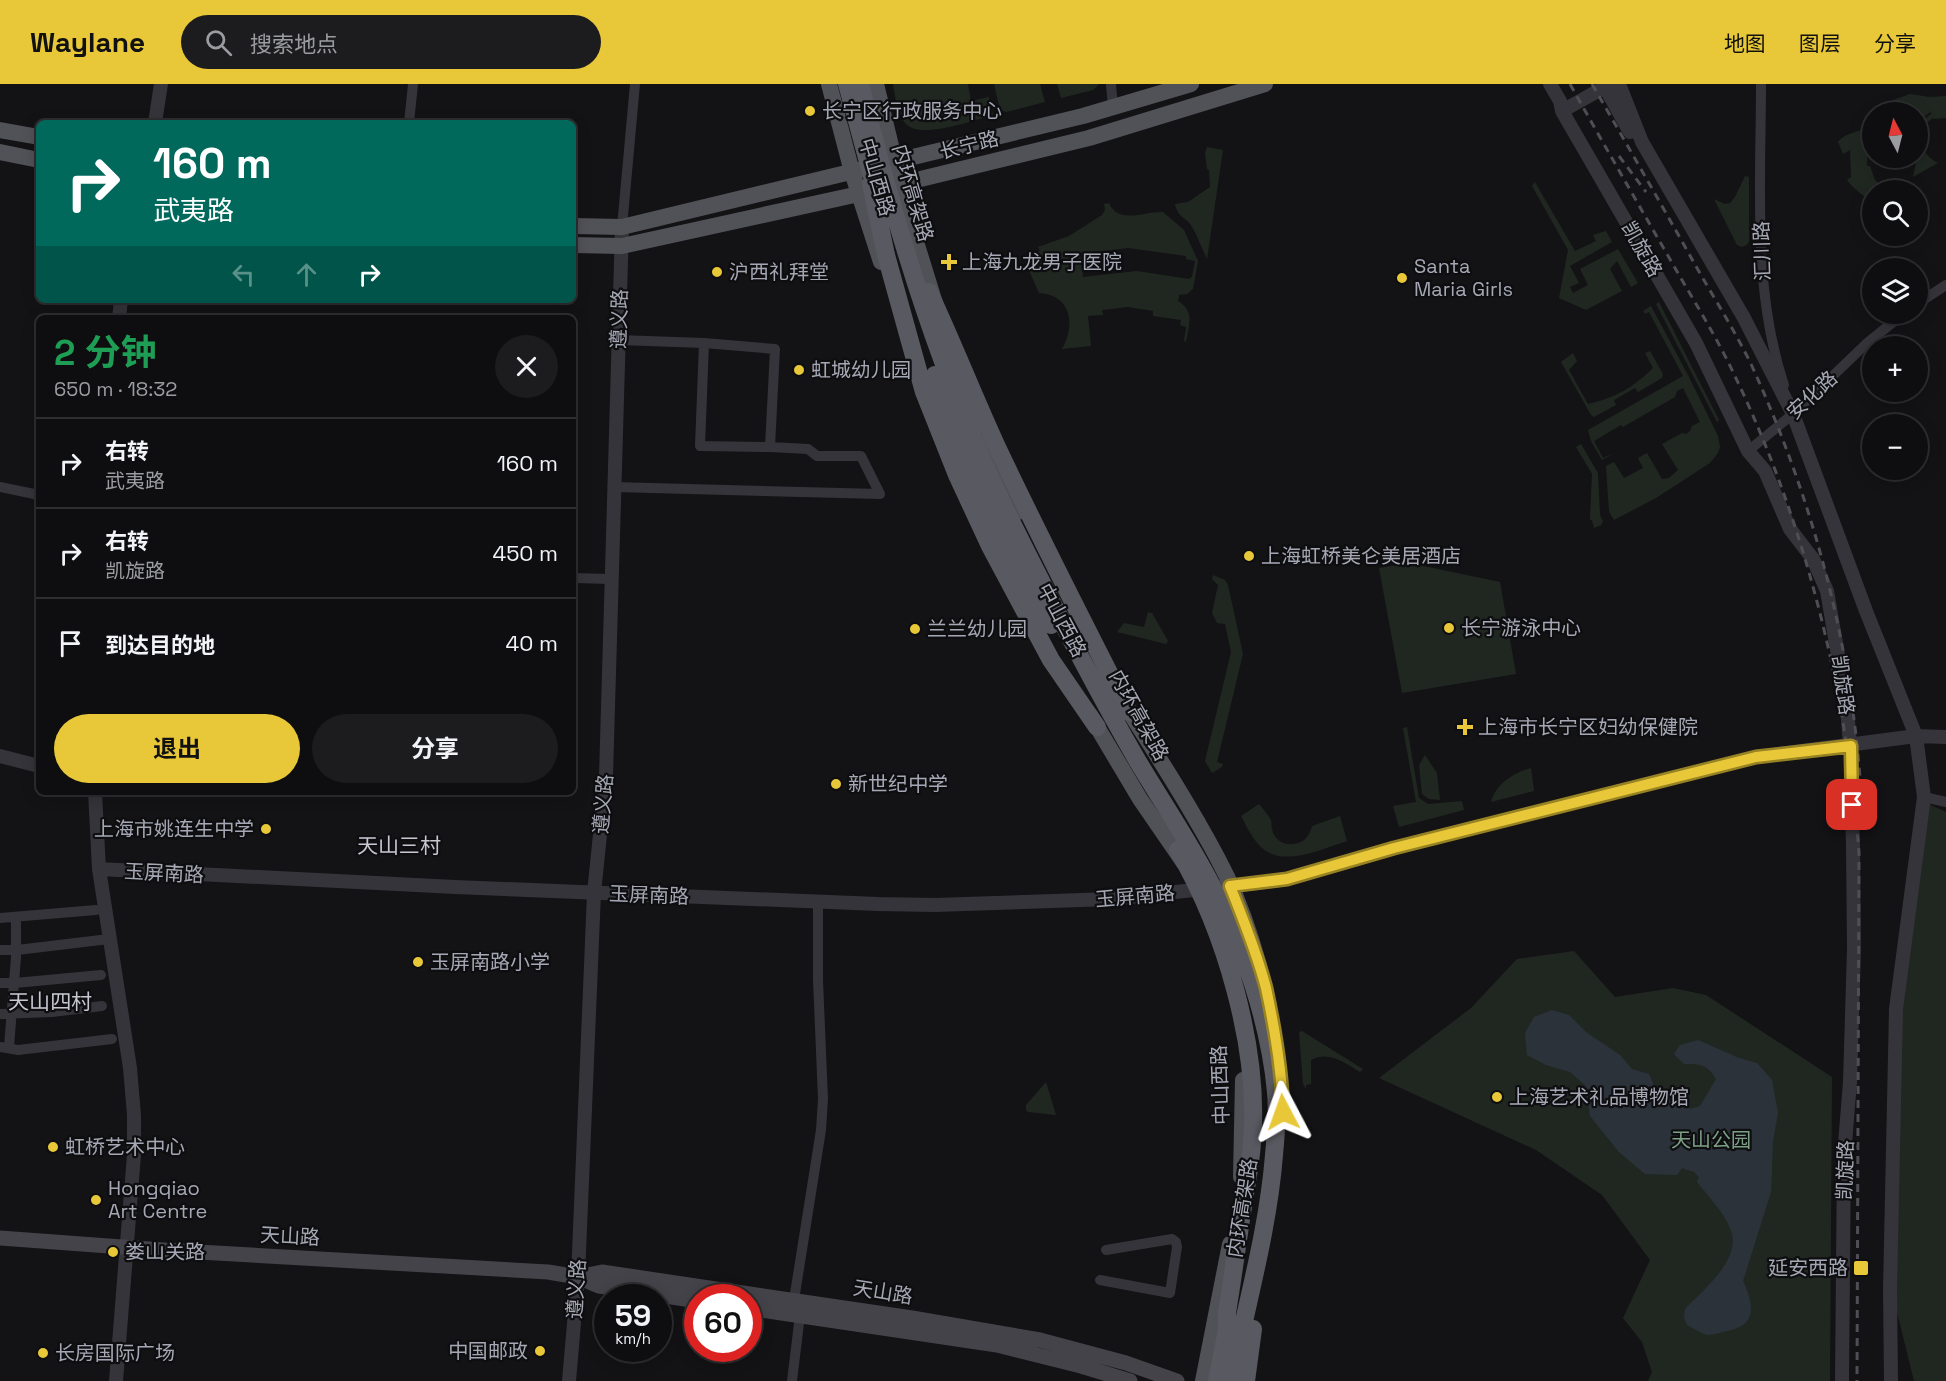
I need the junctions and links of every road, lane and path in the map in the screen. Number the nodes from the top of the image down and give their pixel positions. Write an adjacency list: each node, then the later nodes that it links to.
1 (161, 84): 16 (street)
2 (413, 84): 17 (street)
3 (635, 84): 27 (street)
4 (829, 84): 23 (main road, 中山西路)
5 (847, 84): 23 (highway, 内环高架路)
6 (860, 84): 30 (highway, 内环高架路)
7 (876, 84): 22 (main road, 中山西路)
8 (1111, 84): 14 (street)
9 (1191, 84): 14 (main road, 长宁路)
10 (1265, 84): 24 (main road, 长宁路)
11 (1550, 84): 15 (street, 凯旋路)
12 (1761, 84): 36 (street, 汇川路)
13 (1610, 85): 15 (street); 36 (street)
14 (1113, 108): 22 (main road, 长宁路)
15 (1562, 111): 38 (street, 凯旋路)
16 (155, 120)
17 (409, 120)
18 (0, 130): 19 (main road)
19 (36, 136)
20 (0, 152): 21 (main road)
21 (36, 159)
22 (895, 162): 23 (main road, 长宁路); 24 (main road, 中山西路)
23 (860, 168): 25 (main road, 中山西路); 27 (main road, 长宁路); 45 (highway); 81 (highway, 内环高架路)
24 (900, 184): 25 (main road, 长宁路); 44 (main road, 中山西路)
25 (858, 194): 29 (main road, 长宁路); 45 (main road, 中山西路)
26 (576, 226): 27 (main road, 长宁路)
27 (622, 226): 29 (street, 遵义路)
28 (576, 245): 29 (main road, 长宁路)
29 (622, 246): 34 (street, 遵义路)
30 (908, 254): 44 (highway); 72 (highway, 内环高架路)
31 (1946, 285): 32 (street)
32 (1928, 297)
33 (1891, 324): 36 (street, 安化路)
34 (618, 340): 35 (street); 40 (street, 遵义路)
35 (704, 343): 37 (street); 37 (street)
36 (1791, 416): 38 (street, 安化路); 46 (street)
37 (770, 447): 40 (street)
38 (1748, 451): 48 (street, 凯旋路)
39 (0, 487): 41 (street)
40 (614, 487): 43 (street, 遵义路)
41 (36, 494)
42 (576, 578): 43 (street)
43 (611, 579): 57 (street, 遵义路)
44 (1129, 712): 55 (main road)
45 (1097, 727): 56 (main road, 中山西路)
46 (1916, 736): 47 (street, 玉屏南路); 48 (street, 玉屏南路); 52 (street)
47 (1946, 737)
48 (1851, 746): 55 (street, 玉屏南路); 94 (street, 凯旋路)
49 (0, 756): 50 (street)
50 (36, 765)
51 (95, 795): 54 (street)
52 (1924, 797): 53 (street); 95 (street)
53 (1946, 802)
54 (99, 869): 57 (street, 玉屏南路); 62 (street)
55 (1230, 886): 56 (street, 玉屏南路); 92 (main road)
56 (1200, 890): 58 (street, 玉屏南路); 88 (main road, 中山西路)
57 (594, 893): 58 (street, 玉屏南路); 76 (street, 遵义路)
58 (818, 902): 79 (street)
59 (96, 910): 61 (street)
60 (0, 918): 61 (street)
61 (16, 918): 64 (street)
62 (109, 939): 64 (street); 74 (street)
63 (0, 950): 64 (street)
64 (16, 950): 67 (street)
65 (101, 975): 67 (street)
66 (0, 983): 67 (street)
67 (15, 983): 69 (street)
68 (102, 1006): 69 (street)
69 (6, 1014): 71 (street)
70 (112, 1039): 71 (street)
71 (5, 1047)
72 (1269, 1203): 91 (highway, 内环高架路); 93 (highway)
73 (0, 1238): 74 (main road, 天山路)
74 (125, 1247): 76 (main road, 天山路); 83 (street)
75 (1106, 1250): 77 (street)
76 (578, 1277): 78 (main road, 天山路); 79 (main road, 天山路); 84 (street, 遵义路)
77 (1100, 1280)
78 (684, 1298)
79 (794, 1300): 87 (main road, 天山路)
80 (762, 1310): 82 (main road, 天山路)
81 (1227, 1313): 89 (highway); 90 (highway, 内环高架路)
82 (800, 1315): 85 (street); 86 (main road, 天山路)
83 (116, 1381)
84 (569, 1381)
85 (792, 1381)
86 (1130, 1381)
87 (1177, 1381)
88 (1203, 1381)
89 (1208, 1381)
90 (1217, 1381)
91 (1231, 1381)
92 (1240, 1381)
93 (1246, 1381)
94 (1842, 1381)
95 (1891, 1381)

